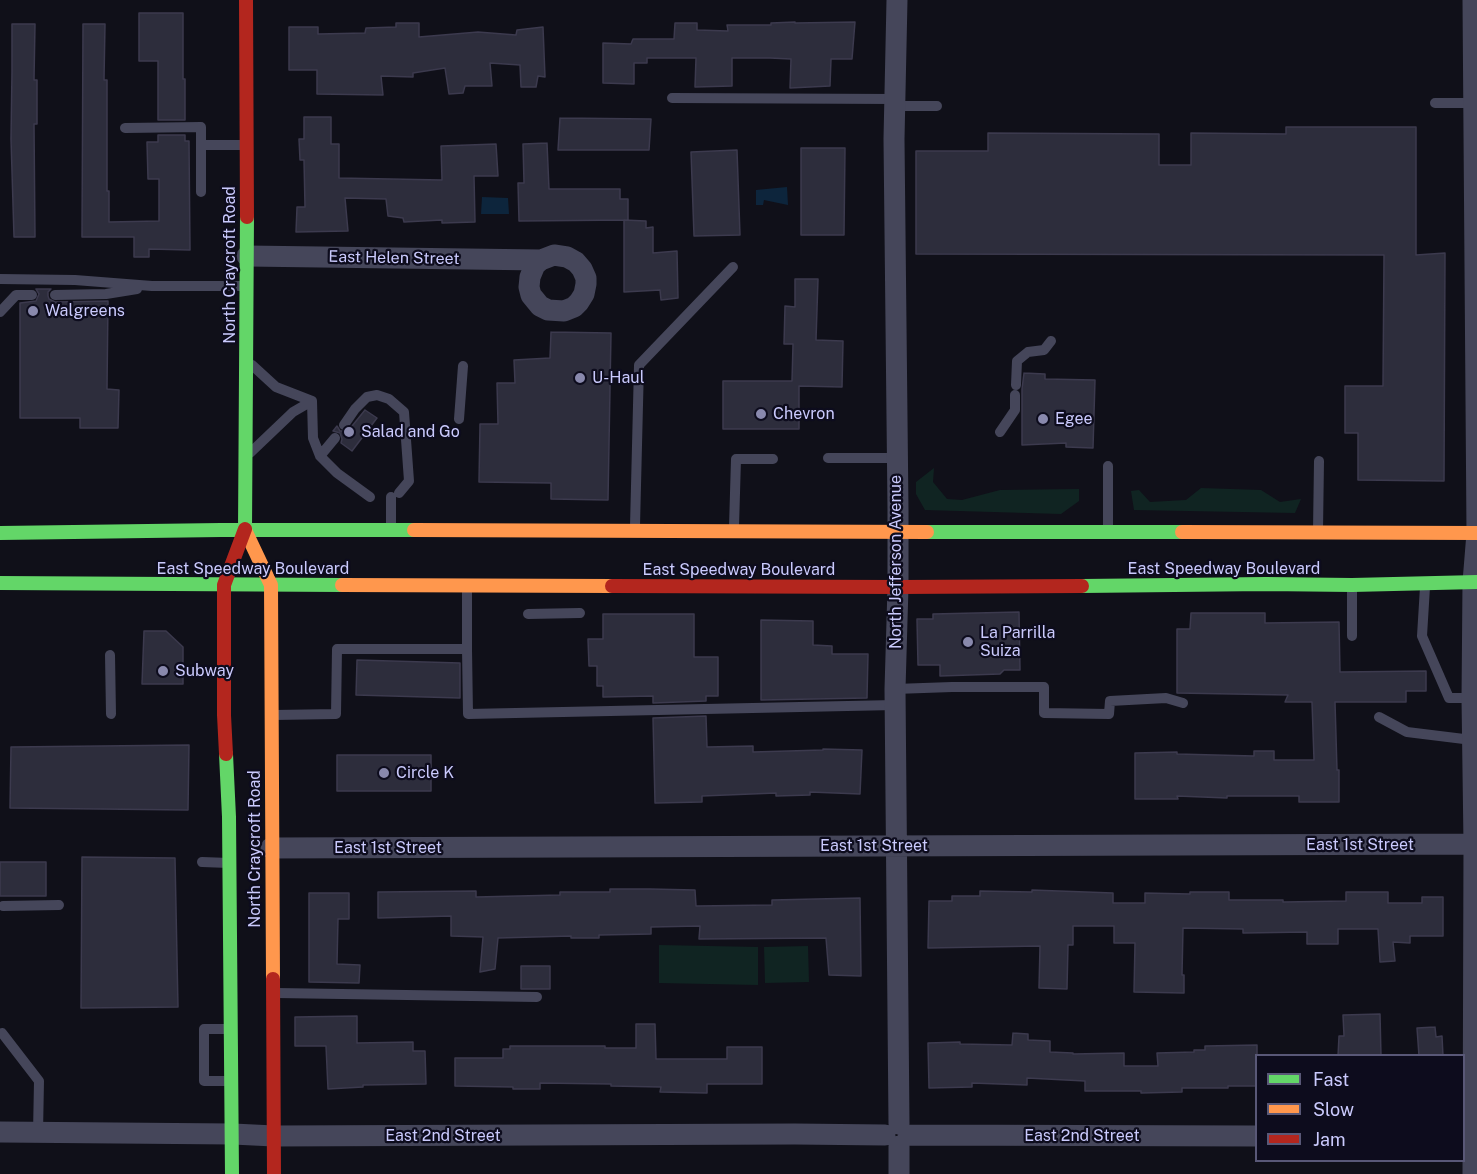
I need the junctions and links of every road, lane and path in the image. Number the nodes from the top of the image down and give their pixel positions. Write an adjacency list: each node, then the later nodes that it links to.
1 (246, 0): 12 (main road, North Craycroft Road)
2 (897, 0): 5 (street, North Jefferson Avenue)
3 (1473, 0): 7 (street)
4 (672, 98): 5 (lane)
5 (895, 103): 8 (lane); 36 (street, North Jefferson Avenue)
6 (1435, 104): 7 (lane)
7 (1474, 104): 9 (street)
8 (937, 106)
9 (1475, 125): 15 (street)
10 (126, 128): 11 (lane)
11 (201, 145): 12 (lane); 13 (lane)
12 (246, 145): 14 (main road, North Craycroft Road)
13 (201, 192)
14 (247, 256): 16 (street, East Helen Street); 20 (main road, North Craycroft Road)
15 (1476, 258): 27 (street)
16 (541, 260)
17 (733, 267): 44 (lane)
18 (0, 279): 19 (lane)
19 (152, 286): 20 (lane); 21 (lane)
20 (248, 286): 25 (main road, North Craycroft Road)
21 (55, 294)
22 (32, 295): 23 (lane)
23 (0, 312)
24 (1052, 341): 31 (lane)
25 (247, 360): 28 (lane); 34 (main road, North Craycroft Road)
26 (462, 366): 29 (lane)
27 (1476, 392): 40 (street)
28 (312, 401): 33 (lane); 34 (lane)
29 (459, 419)
30 (344, 425): 43 (lane)
31 (1000, 432)
32 (335, 438): 33 (lane)
33 (320, 456): 41 (lane)
34 (246, 457): 42 (main road, North Craycroft Road)
35 (828, 458): 36 (lane)
36 (897, 458): 46 (street, North Jefferson Avenue)
37 (773, 459): 45 (lane)
38 (1318, 461): 49 (lane)
39 (1108, 465): 47 (lane)
40 (1477, 488): 50 (street)
41 (370, 497)
42 (245, 530): 43 (main road); 48 (main road); 54 (main road, North Craycroft Road); 55 (main road, North Craycroft Road)
43 (392, 530): 44 (main road)
44 (635, 531): 45 (main road)
45 (733, 531): 46 (main road)
46 (898, 532): 47 (main road); 58 (street, North Jefferson Avenue)
47 (1108, 532): 49 (main road)
48 (0, 533)
49 (1318, 533): 50 (main road)
50 (1477, 533): 51 (street)
51 (1475, 582): 53 (main road, East Speedway Boulevard); 66 (street)
52 (0, 583): 54 (main road, East Speedway Boulevard)
53 (1425, 583): 56 (main road, East Speedway Boulevard); 66 (lane)
54 (224, 585): 55 (main road, East Speedway Boulevard); 75 (main road, North Craycroft Road)
55 (271, 585): 57 (main road, East Speedway Boulevard); 68 (main road, North Craycroft Road)
56 (1352, 585): 58 (main road, East Speedway Boulevard); 61 (lane)
57 (467, 586): 58 (main road, East Speedway Boulevard); 62 (lane)
58 (898, 587): 64 (street, North Jefferson Avenue)
59 (580, 613): 60 (lane)
60 (528, 614)
61 (1352, 636)
62 (467, 649): 64 (lane); 68 (lane)
63 (110, 655): 67 (lane)
64 (895, 697): 65 (lane); 72 (street, North Jefferson Avenue)
65 (1183, 704)
66 (1473, 708): 70 (street)
67 (111, 714)
68 (271, 715): 73 (main road, North Craycroft Road)
69 (1379, 717): 70 (lane)
70 (1472, 740): 71 (street)
71 (1476, 844): 72 (street, East 1st Street); 89 (street)
72 (896, 846): 73 (street, East 1st Street); 86 (street, North Jefferson Avenue)
73 (271, 848): 78 (main road, North Craycroft Road)
74 (202, 862): 75 (lane)
75 (229, 863): 80 (main road, North Craycroft Road)
76 (59, 905): 77 (lane)
77 (3, 906)
78 (272, 993): 79 (lane); 87 (main road, North Craycroft Road)
79 (537, 997)
80 (231, 1029): 82 (main road, North Craycroft Road); 82 (lane)
81 (2, 1033): 84 (lane)
82 (231, 1081): 85 (main road, North Craycroft Road)
83 (0, 1132): 84 (street, East 2nd Street)
84 (38, 1133): 85 (street, East 2nd Street)
85 (233, 1134): 87 (street, East 2nd Street); 90 (main road, North Craycroft Road)
86 (898, 1135): 87 (street, East 2nd Street); 88 (street, East 2nd Street); 92 (street, North Jefferson Avenue)
87 (274, 1136): 91 (main road, North Craycroft Road)
88 (1255, 1136)
89 (1471, 1136): 93 (street)
90 (232, 1174)
91 (274, 1174)
92 (899, 1174)
93 (1473, 1174)

